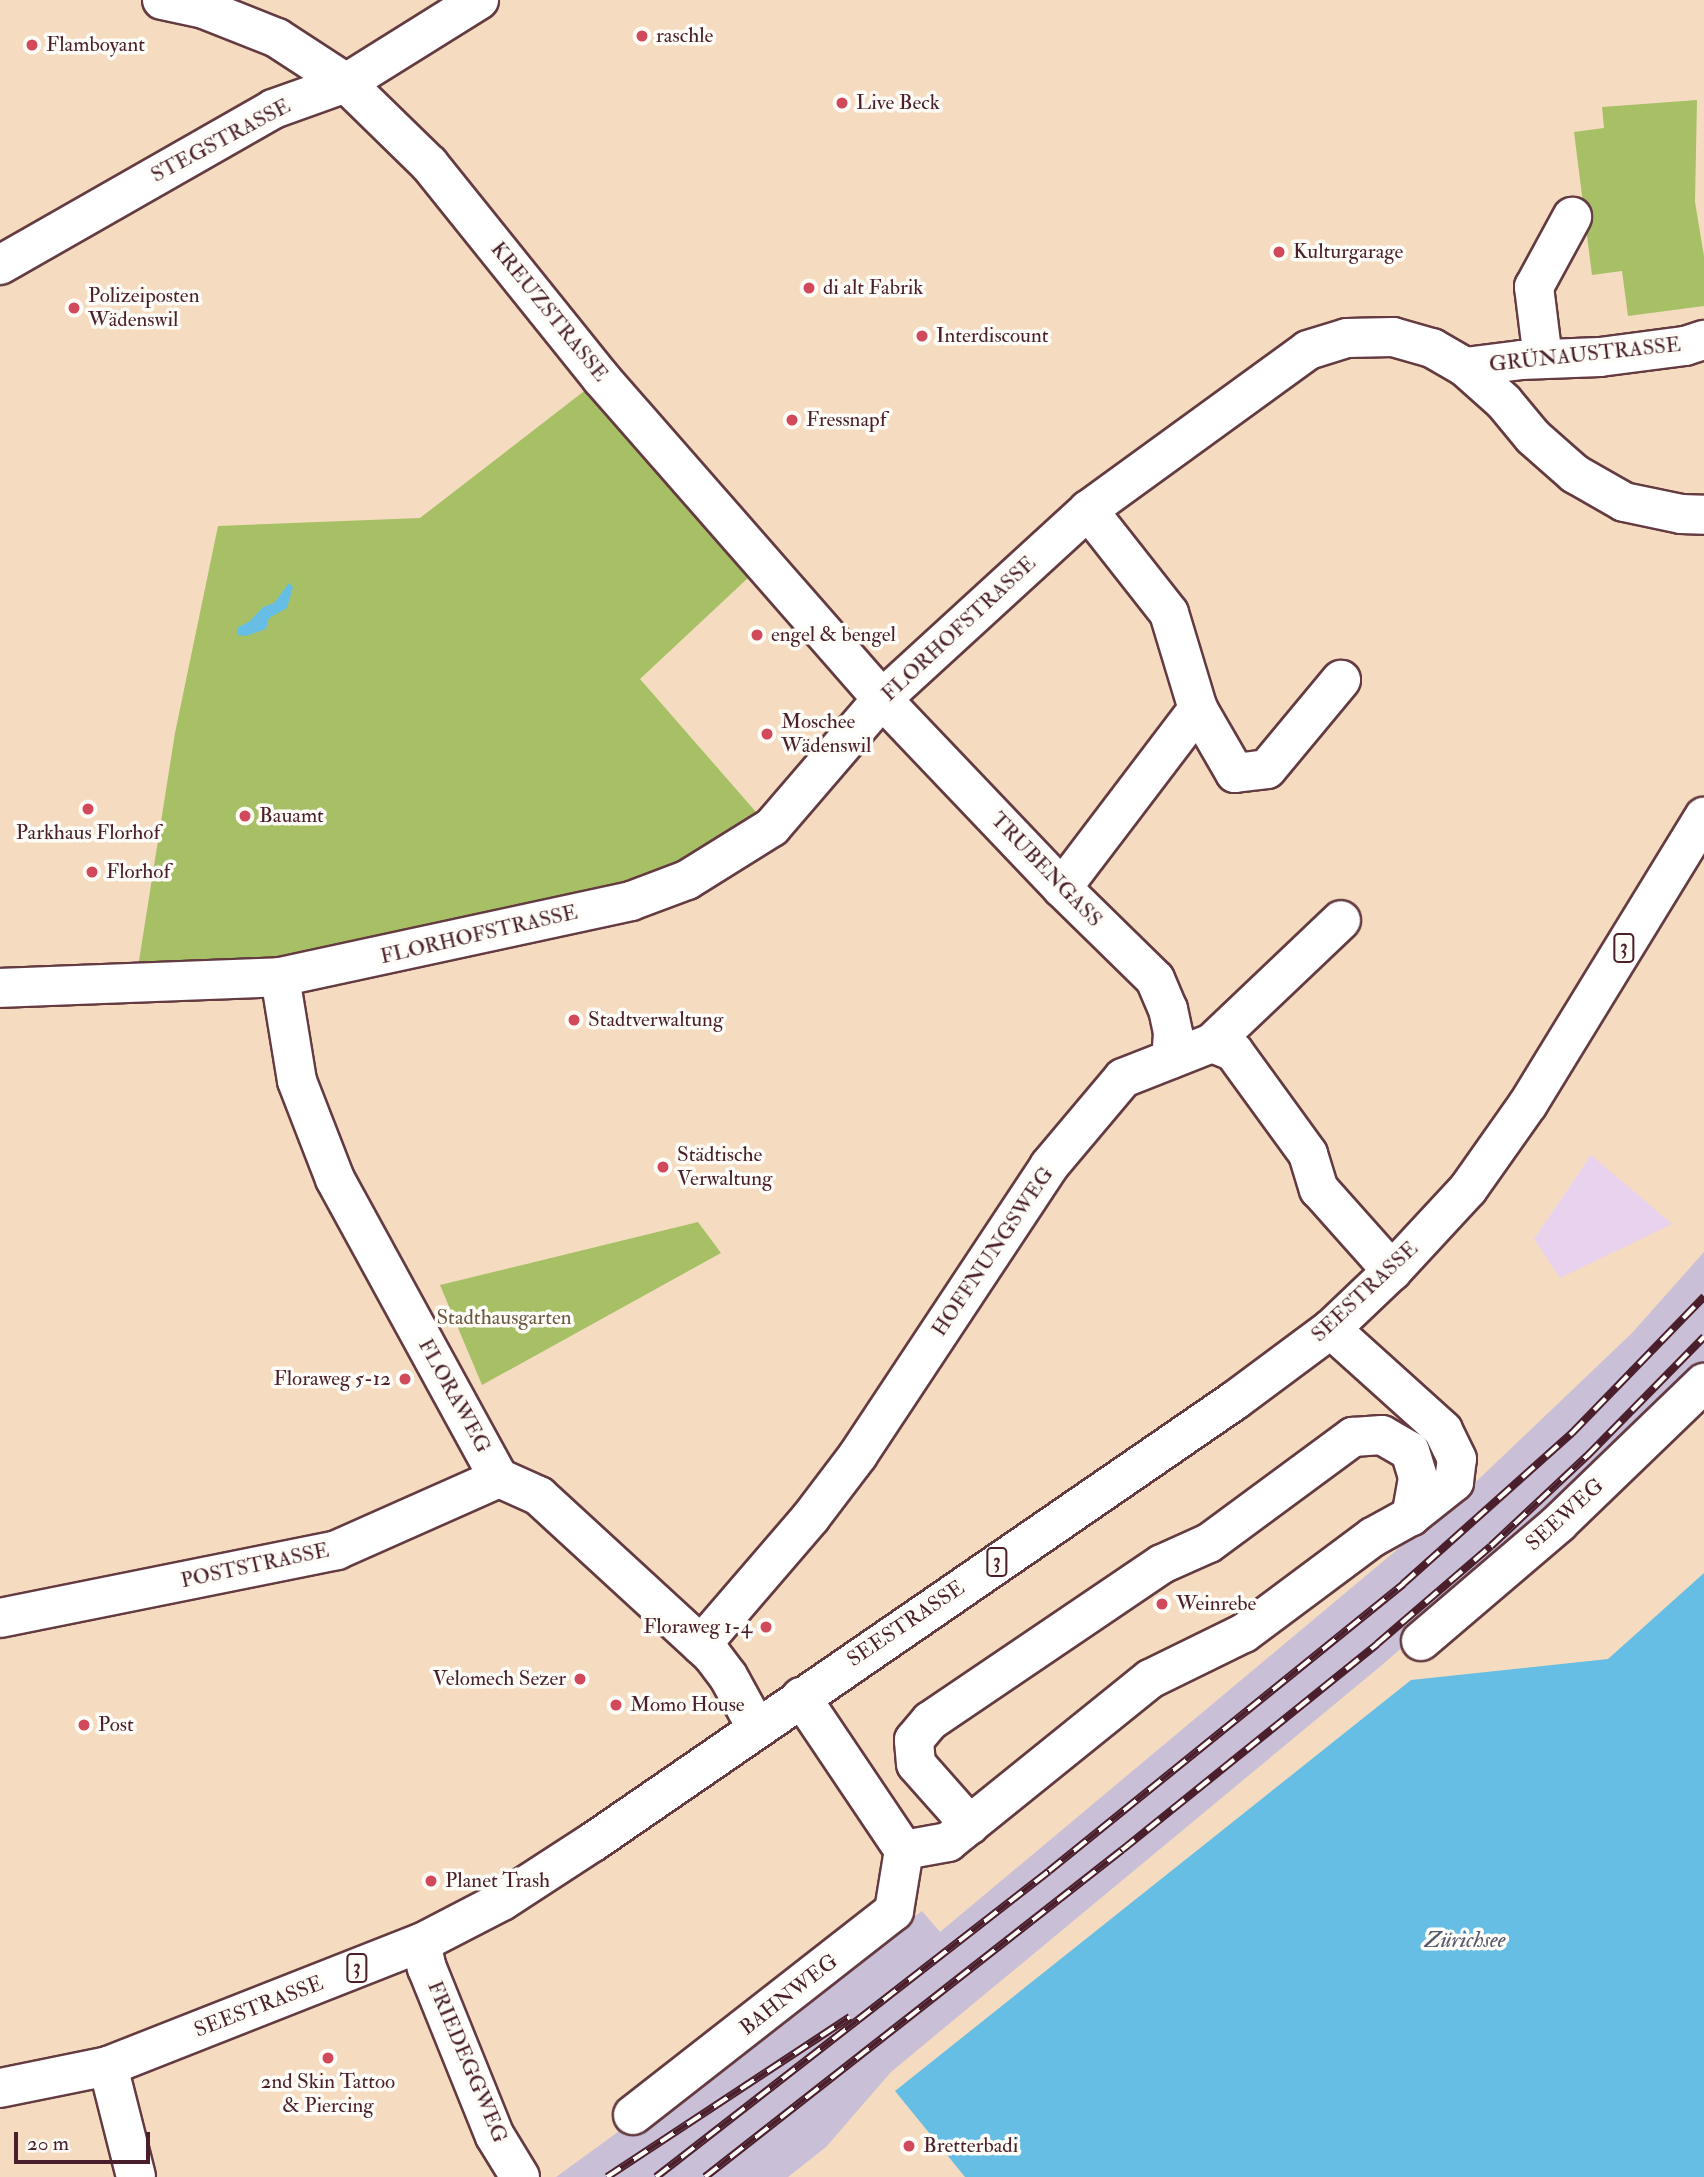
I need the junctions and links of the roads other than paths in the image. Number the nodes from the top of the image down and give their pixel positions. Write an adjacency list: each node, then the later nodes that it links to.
1 (162, 0): 3 (street, KREUZSTRASSE)
2 (479, 0): 3 (street, STEGSTRASSE)
3 (346, 83): 5 (street, STEGSTRASSE); 12 (street, KREUZSTRASSE)
4 (1572, 217): 7 (street)
5 (0, 265)
6 (1704, 340): 7 (street, GRÜNAUSTRASSE)
7 (1543, 359): 8 (street, GRÜNAUSTRASSE)
8 (1465, 368): 9 (street, FLORHOFSTRASSE); 10 (street, FLORHOFSTRASSE)
9 (1088, 510): 12 (street, FLORHOFSTRASSE); 13 (street)
10 (1704, 515)
11 (1341, 680): 13 (street)
12 (882, 699): 15 (street, TRUBENGASS); 17 (street, FLORHOFSTRASSE)
13 (1198, 709): 15 (street)
14 (1704, 817): 21 (street, SEESTRASSE / 3)
15 (1062, 888): 20 (street, TRUBENGASS)
16 (1341, 920): 19 (street, HOFFNUNGSWEG)
17 (279, 977): 18 (street, FLORHOFSTRASSE); 24 (street, FLORAWEG)
18 (0, 988)
19 (1212, 1044): 20 (street, HOFFNUNGSWEG); 21 (street)
20 (1171, 1059): 28 (street, HOFFNUNGSWEG)
21 (1392, 1271): 22 (street, SEESTRASSE / 3)
22 (1331, 1329): 25 (street); 29 (street, SEESTRASSE / 3)
23 (1704, 1383): 27 (street, SEEWEG)
24 (499, 1478): 26 (street, POSTSTRASSE); 28 (street, FLORAWEG)
25 (1411, 1516): 31 (street); 31 (street)
26 (0, 1618)
27 (1421, 1641)
28 (701, 1645): 30 (street, FLORAWEG)
29 (801, 1697): 30 (street, SEESTRASSE / 3); 32 (street)
30 (757, 1727): 33 (street, SEESTRASSE / 3)
31 (970, 1825): 32 (street)
32 (904, 1850): 36 (street, BAHNWEG)
33 (421, 1943): 34 (street, SEESTRASSE / 3); 38 (street, FRIEDEGGWEG)
34 (108, 2066): 35 (street, SEESTRASSE / 3); 37 (street)
35 (0, 2088)
36 (633, 2115)
37 (136, 2177)
38 (520, 2177)

